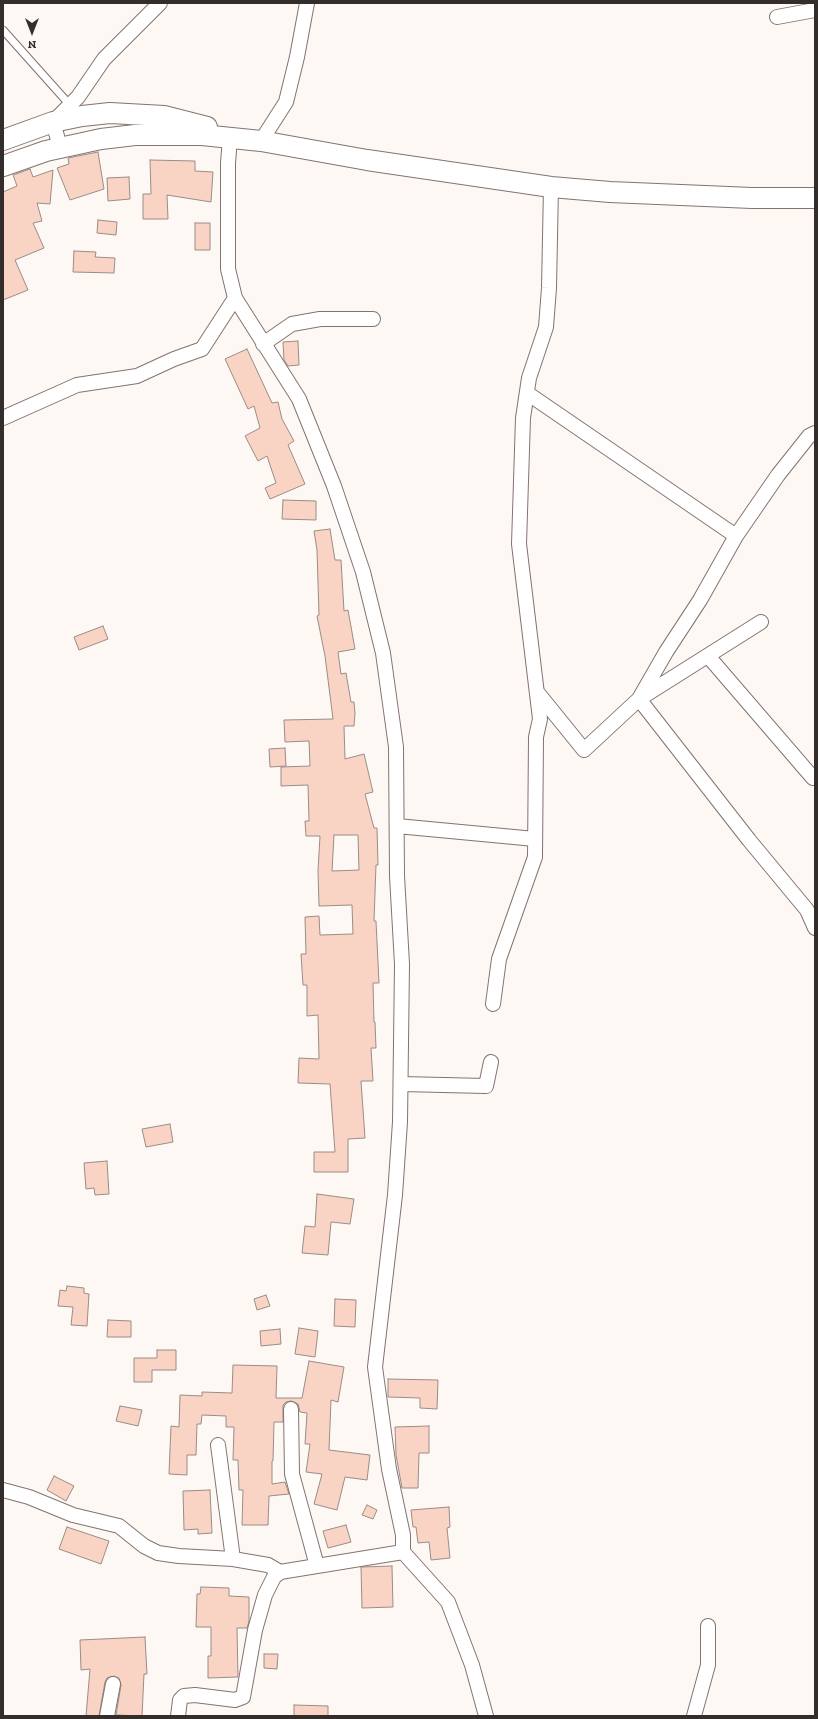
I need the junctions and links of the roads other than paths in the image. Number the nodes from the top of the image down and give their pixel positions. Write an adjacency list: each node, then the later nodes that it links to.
1 (160, 3): 6 (street)
2 (307, 3): 10 (street)
3 (815, 10): 4 (street)
4 (777, 17)
5 (3, 30): 6 (lane)
6 (70, 105): 7 (street)
7 (53, 122): 9 (street); 10 (street); 11 (street)
8 (230, 138): 10 (street); 11 (street); 15 (street)
9 (3, 140)
10 (261, 141): 13 (street)
11 (60, 147): 12 (street)
12 (3, 166)
13 (551, 186): 14 (street); 18 (street)
14 (815, 198)
15 (235, 298): 17 (street); 19 (street)
16 (373, 319): 17 (street)
17 (263, 344): 27 (street)
18 (527, 393): 21 (street); 24 (street)
19 (3, 418)
20 (815, 433): 21 (street)
21 (736, 536): 25 (street)
22 (761, 622): 23 (street)
23 (708, 656): 25 (street); 26 (street)
24 (537, 692): 25 (street); 28 (street)
25 (639, 699): 29 (street)
26 (812, 778)
27 (397, 826): 28 (street); 32 (street)
28 (535, 839): 30 (street)
29 (815, 928)
30 (493, 1004)
31 (491, 1062): 32 (street)
32 (401, 1084): 36 (street)
33 (291, 1409): 38 (street)
34 (218, 1445): 37 (street)
35 (3, 1490): 37 (street)
36 (403, 1552): 38 (street); 44 (street)
37 (233, 1559): 39 (street)
38 (317, 1566): 39 (street)
39 (280, 1572): 43 (street)
40 (708, 1626): 45 (street)
41 (113, 1684): 42 (street)
42 (107, 1716)
43 (178, 1716)
44 (486, 1716)
45 (694, 1716)

